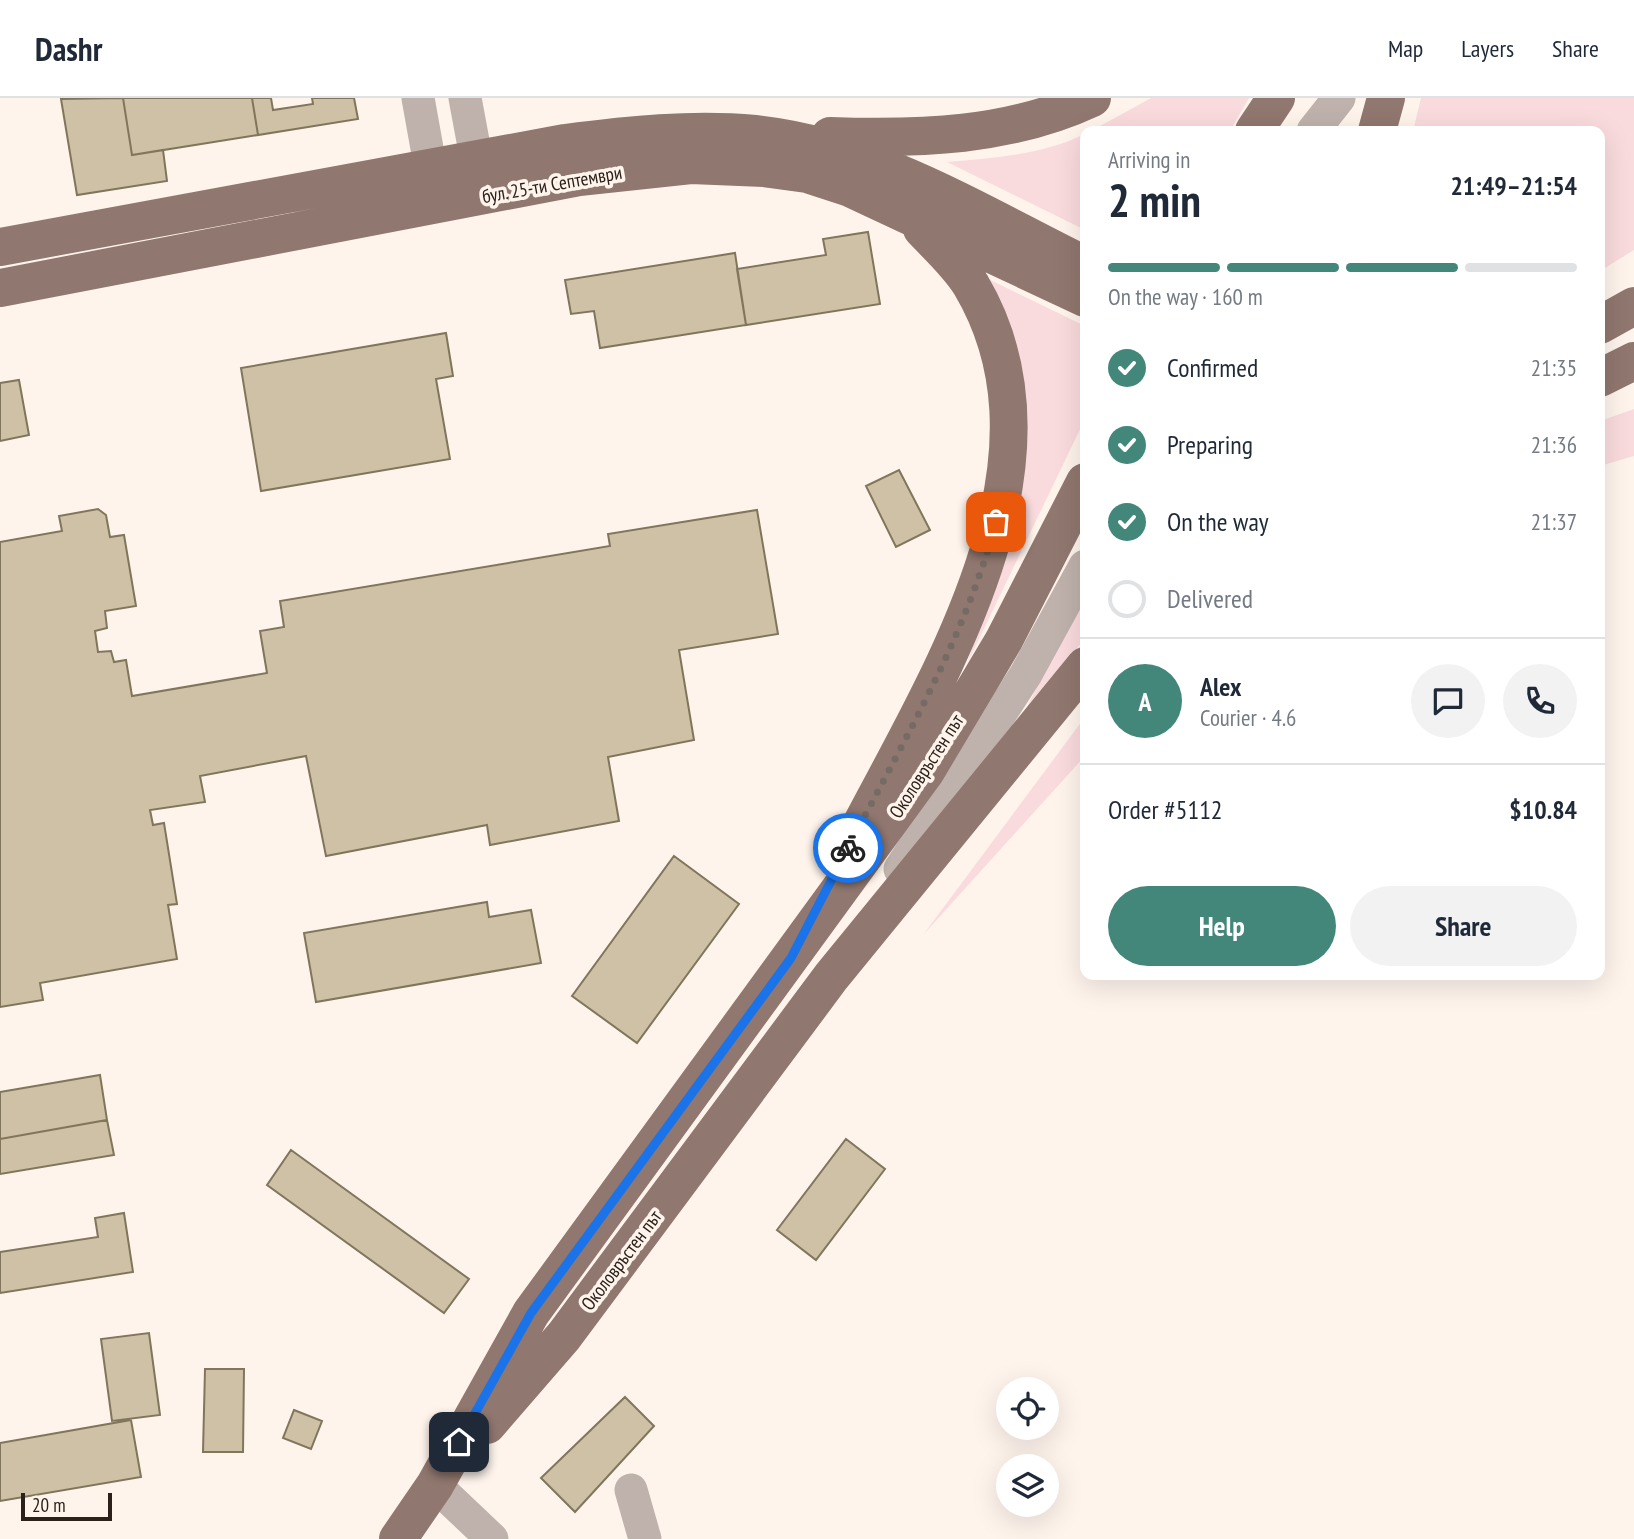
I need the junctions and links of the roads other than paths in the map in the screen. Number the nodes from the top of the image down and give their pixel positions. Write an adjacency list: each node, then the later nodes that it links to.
1 (1092, 98): 10 (main road)
2 (1276, 98): 7 (main road)
3 (1339, 98): 8 (street)
4 (1386, 98): 9 (main road)
5 (465, 100): 11 (street)
6 (419, 104): 12 (street)
7 (1257, 126)
8 (1317, 126)
9 (1378, 126)
10 (757, 135): 11 (main road, бул. 25-ти Септември); 17 (main road, бул. 25-ти Септември)
11 (476, 158): 12 (main road, бул. 25-ти Септември); 13 (street)
12 (430, 167): 14 (street); 16 (main road, бул. 25-ти Септември)
13 (483, 197): 14 (main road, бул. 25-ти Септември); 15 (main road, бул. 25-ти Септември)
14 (437, 205): 18 (main road, бул. 25-ти Септември)
15 (906, 213): 19 (main road, бул. 25-ти Септември); 28 (main road)
16 (0, 247)
17 (1080, 263)
18 (0, 288)
19 (1080, 296)
20 (1634, 304): 21 (main road); 22 (main road)
21 (1605, 308)
22 (1605, 323)
23 (1634, 361): 24 (main road)
24 (1605, 376)
25 (1080, 492): 28 (main road, Околовръстен път)
26 (1080, 575): 29 (street)
27 (1080, 672): 29 (main road, Околовръстен път)
28 (791, 958): 30 (main road, Околовръстен път)
29 (831, 978): 30 (main road, Околовръстен път)
30 (435, 1485): 32 (main road, Околовръстен път); 33 (street)
31 (631, 1490): 34 (street)
32 (398, 1539)
33 (492, 1539)
34 (645, 1539)

